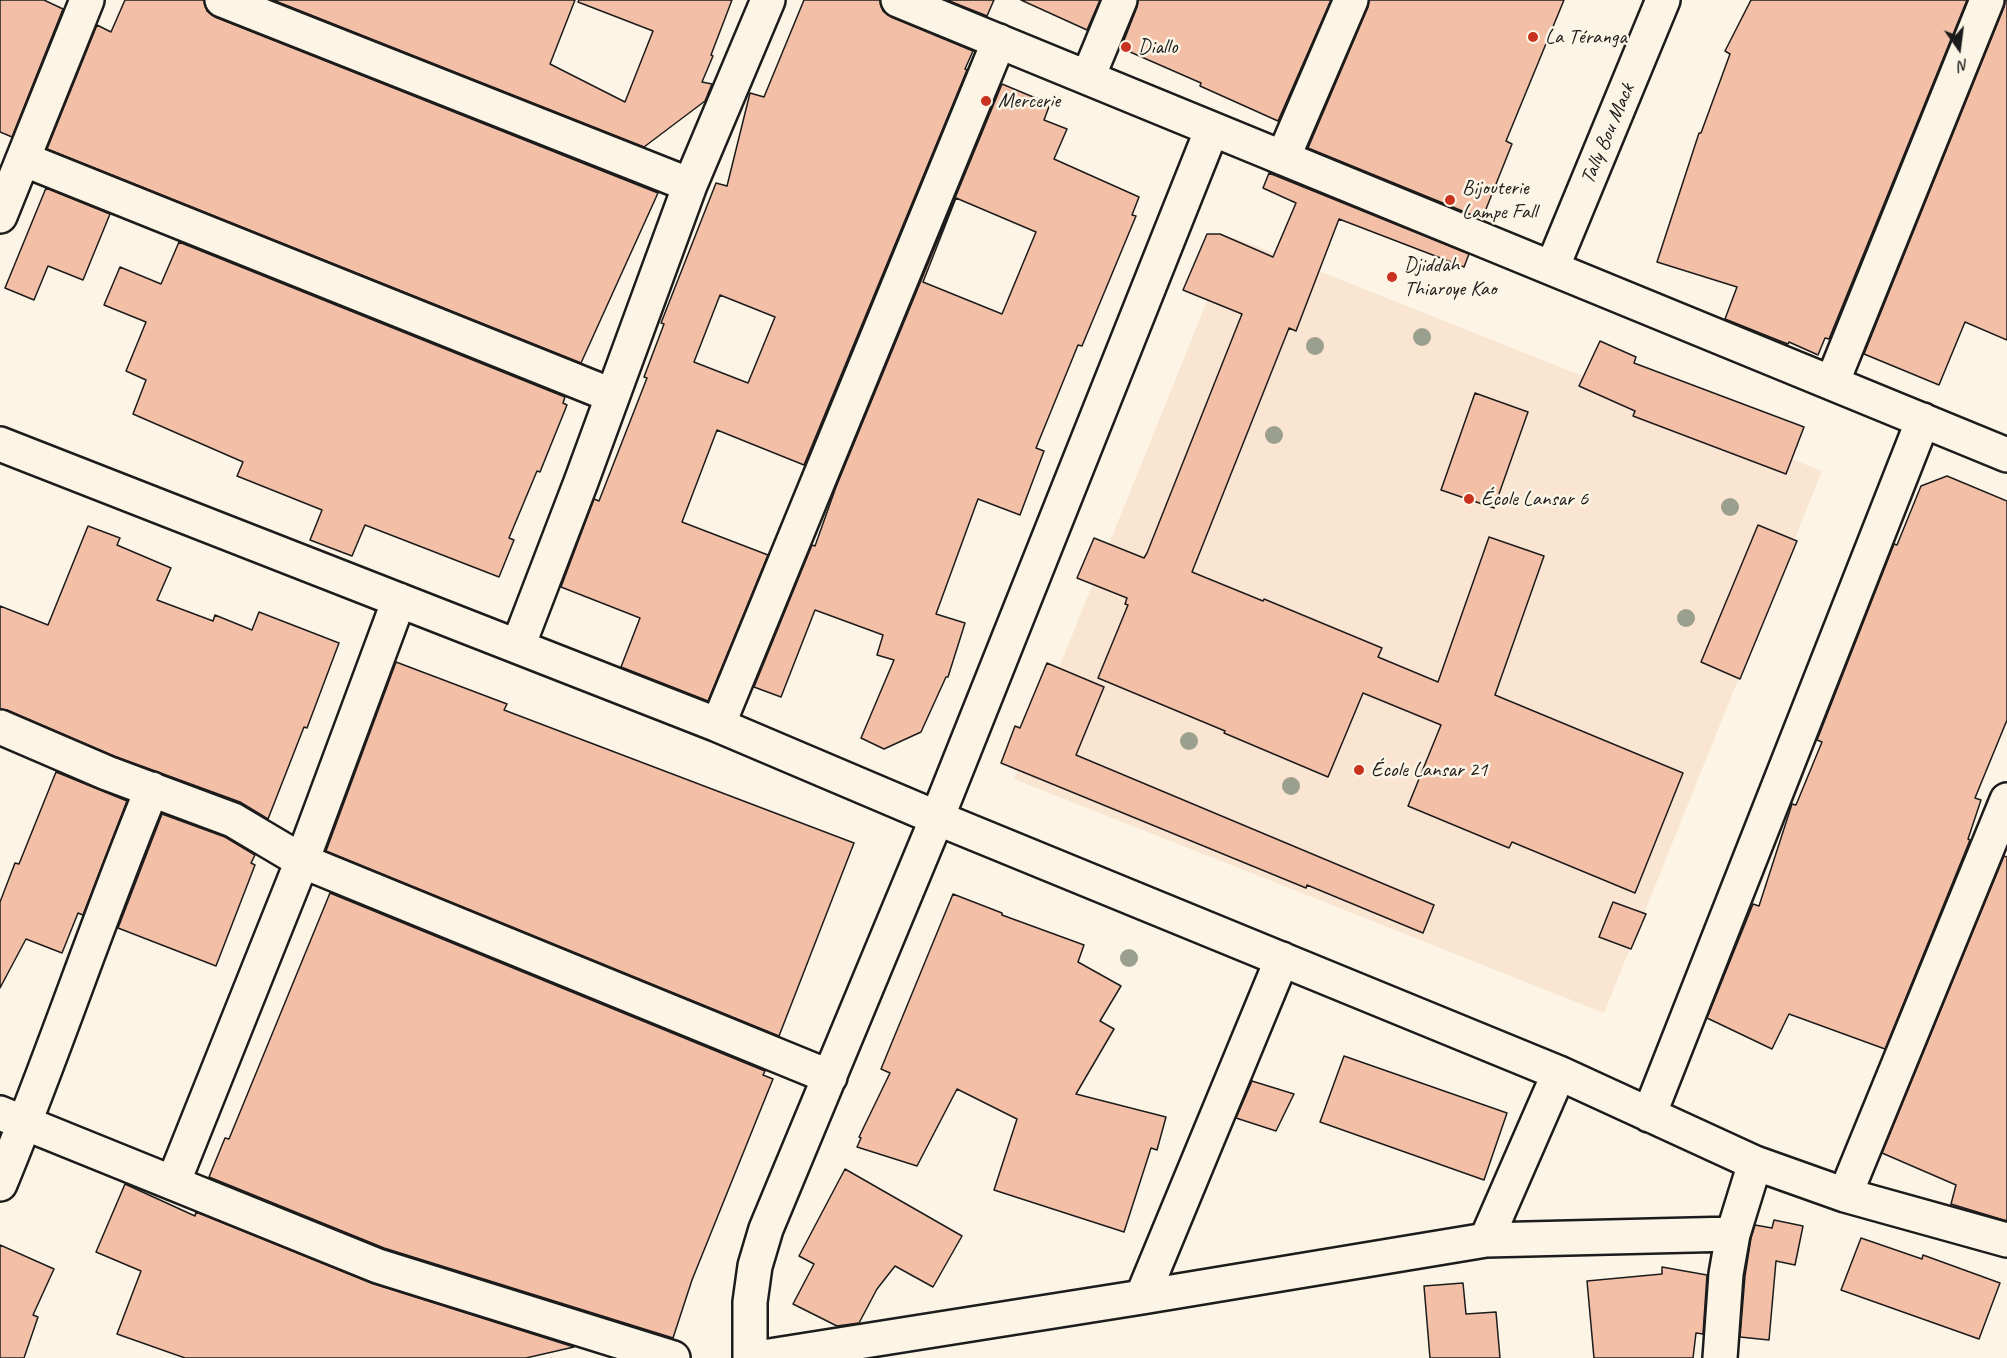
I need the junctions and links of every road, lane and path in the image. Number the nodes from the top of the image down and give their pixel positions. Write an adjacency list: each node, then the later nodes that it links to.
1 (87, 0): 13 (street)
2 (222, 0): 14 (street)
3 (768, 0): 14 (street)
4 (898, 0): 9 (street)
5 (1120, 0): 10 (street)
6 (1350, 0): 12 (street)
7 (1663, 0): 16 (street, Tally Bou Mack)
8 (1987, 0): 17 (street)
9 (999, 41): 10 (street); 24 (street)
10 (1088, 77): 11 (street)
11 (1212, 129): 12 (street); 28 (street)
12 (1283, 158): 16 (street)
13 (23, 159): 15 (street); 18 (street)
14 (690, 185): 18 (street)
15 (0, 216)
16 (1552, 268): 17 (street)
17 (1832, 383): 19 (street)
18 (611, 395): 23 (street)
19 (1923, 420): 21 (street); 33 (street)
20 (0, 444): 22 (street)
21 (2007, 455)
22 (399, 600): 23 (street); 29 (street)
23 (518, 646): 24 (street)
24 (718, 725): 28 (street)
25 (0, 728): 26 (street)
26 (152, 789): 29 (street); 34 (street)
27 (2007, 800): 38 (street)
28 (938, 818): 30 (street); 32 (street)
29 (302, 861): 32 (street); 36 (street)
30 (1282, 959): 31 (street); 42 (street)
31 (1558, 1073): 33 (street); 40 (street)
32 (830, 1077): 44 (street)
33 (1649, 1115): 35 (street)
34 (13, 1118): 36 (street); 37 (street)
35 (1755, 1163): 38 (street); 39 (street)
36 (173, 1183): 43 (street)
37 (0, 1184)
38 (1845, 1195): 41 (street)
39 (1733, 1234): 40 (street); 46 (street)
40 (1486, 1240): 42 (street)
41 (2007, 1240)
42 (1142, 1297): 45 (street)
43 (673, 1358)
44 (750, 1358)
45 (757, 1358)
46 (1720, 1358)

